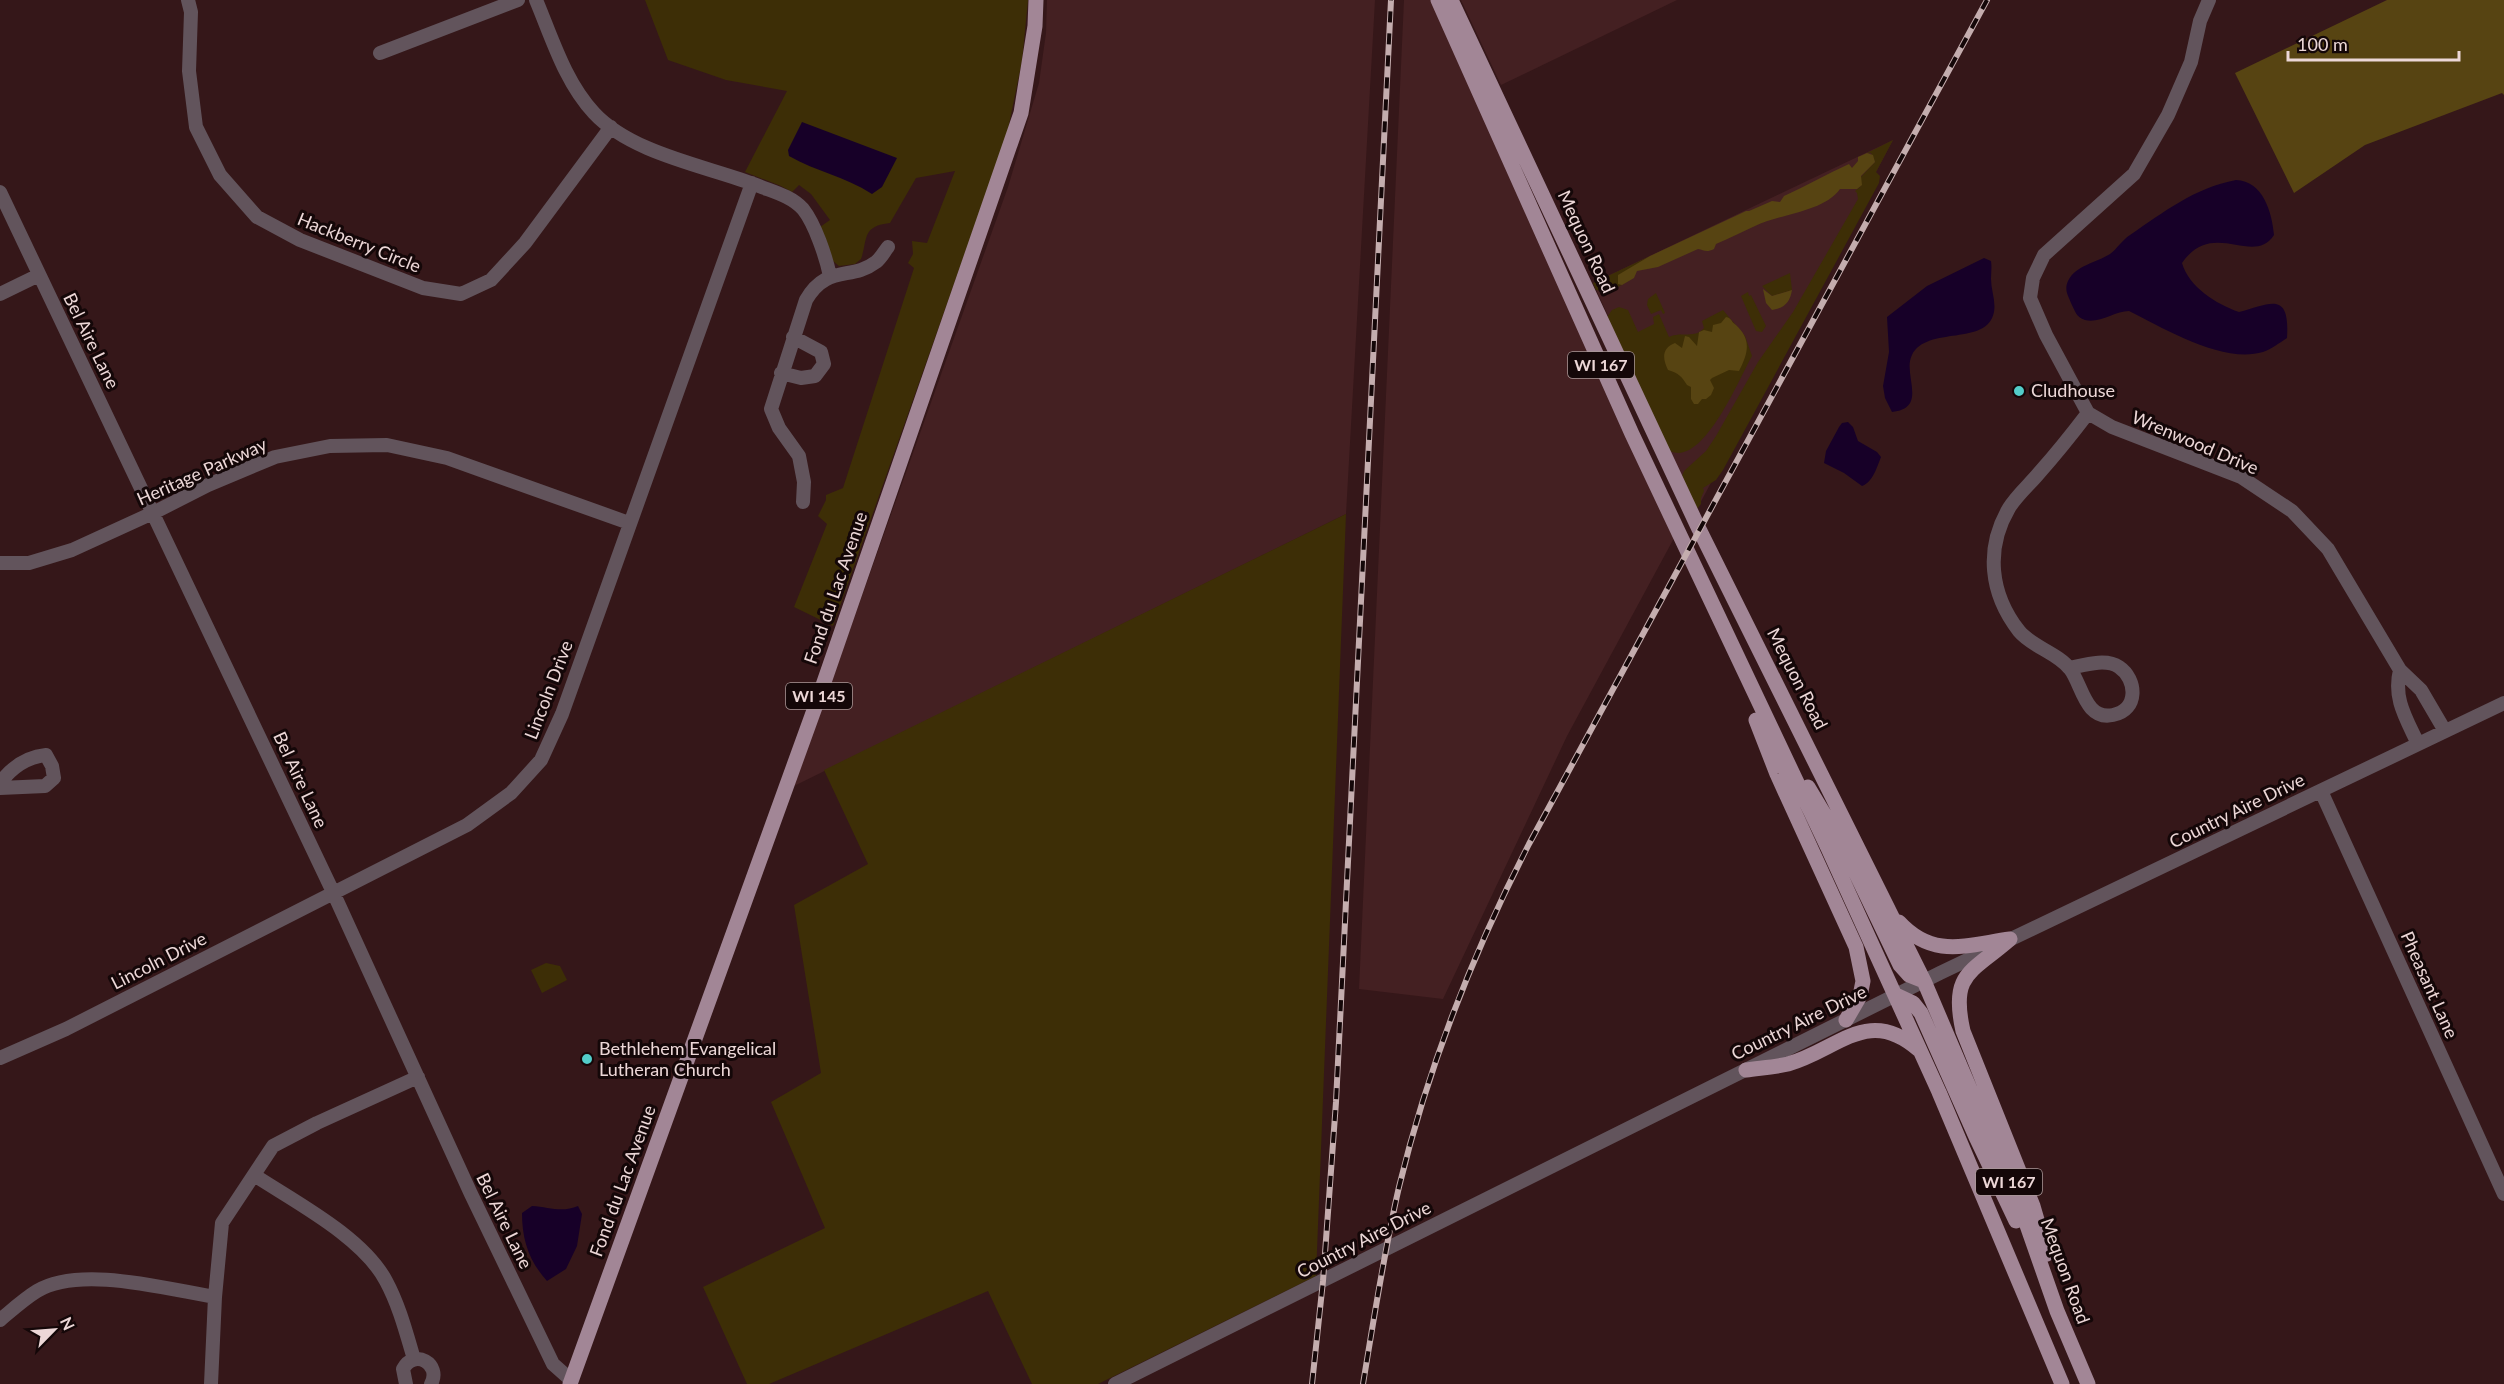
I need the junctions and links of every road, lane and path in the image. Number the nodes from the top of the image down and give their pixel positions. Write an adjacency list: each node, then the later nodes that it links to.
1 (188, 0): 9 (street, Hackberry Circle)
2 (518, 0): 8 (street)
3 (536, 0): 9 (street)
4 (1036, 0): 50 (main road, Fond du Lac Avenue / WI 145)
5 (1438, 0): 25 (main road, Mequon Road / WI 167)
6 (1451, 0): 34 (main road, Mequon Road / WI 167)
7 (2209, 0): 18 (street)
8 (380, 53)
9 (611, 127): 10 (street)
10 (752, 183): 14 (street); 21 (street, Lincoln Drive)
11 (0, 192): 13 (street, Bel Aire Lane)
12 (888, 247): 14 (street)
13 (39, 275): 15 (street); 20 (street, Bel Aire Lane)
14 (830, 276): 16 (street)
15 (0, 294)
16 (793, 337): 17 (street); 17 (street)
17 (781, 373): 19 (street)
18 (2088, 413): 23 (street); 24 (street, Wrenwood Drive)
19 (803, 502)
20 (153, 513): 21 (street, Heritage Parkway); 22 (street, Heritage Parkway); 33 (street, Bel Aire Lane)
21 (629, 523): 33 (street, Lincoln Drive)
22 (0, 563)
23 (2070, 668): 23 (street)
24 (2400, 670): 28 (street, Wrenwood Drive); 29 (street)
25 (1751, 687): 27 (main road, Mequon Road / WI 167); 38 (main road)
26 (2504, 703): 28 (street, Country Aire Drive)
27 (1770, 728): 36 (main road); 37 (main road, Mequon Road / WI 167)
28 (2445, 731): 29 (street, Country Aire Drive)
29 (2418, 744): 32 (street, Country Aire Drive)
30 (0, 783): 31 (street)
31 (0, 788)
32 (2321, 791): 35 (street, Country Aire Drive); 44 (street, Pheasant Lane)
33 (333, 892): 40 (street, Lincoln Drive); 42 (street, Bel Aire Lane)
34 (1890, 913): 35 (main road); 36 (main road, Mequon Road / WI 167)
35 (2010, 939): 36 (street, Country Aire Drive); 47 (main road)
36 (1924, 981): 37 (street, Country Aire Drive); 45 (main road, Mequon Road / WI 167)
37 (1896, 995): 38 (street, Country Aire Drive); 39 (main road, Mequon Road / WI 167); 45 (main road)
38 (1846, 1020): 41 (street, Country Aire Drive)
39 (1922, 1052): 41 (main road); 55 (main road, Mequon Road / WI 167)
40 (0, 1058)
41 (1746, 1070): 54 (street, Country Aire Drive)
42 (418, 1077): 43 (street); 50 (street, Bel Aire Lane)
43 (254, 1175): 46 (street); 49 (street)
44 (2504, 1194)
45 (2037, 1251): 47 (main road, Mequon Road / WI 167)
46 (215, 1297): 48 (street); 51 (street)
47 (2054, 1301): 56 (main road, Mequon Road / WI 167)
48 (0, 1320)
49 (414, 1359): 52 (street); 53 (street)
50 (570, 1382)
51 (211, 1384)
52 (406, 1384)
53 (431, 1384)
54 (1115, 1384)
55 (2062, 1384)
56 (2088, 1384)

